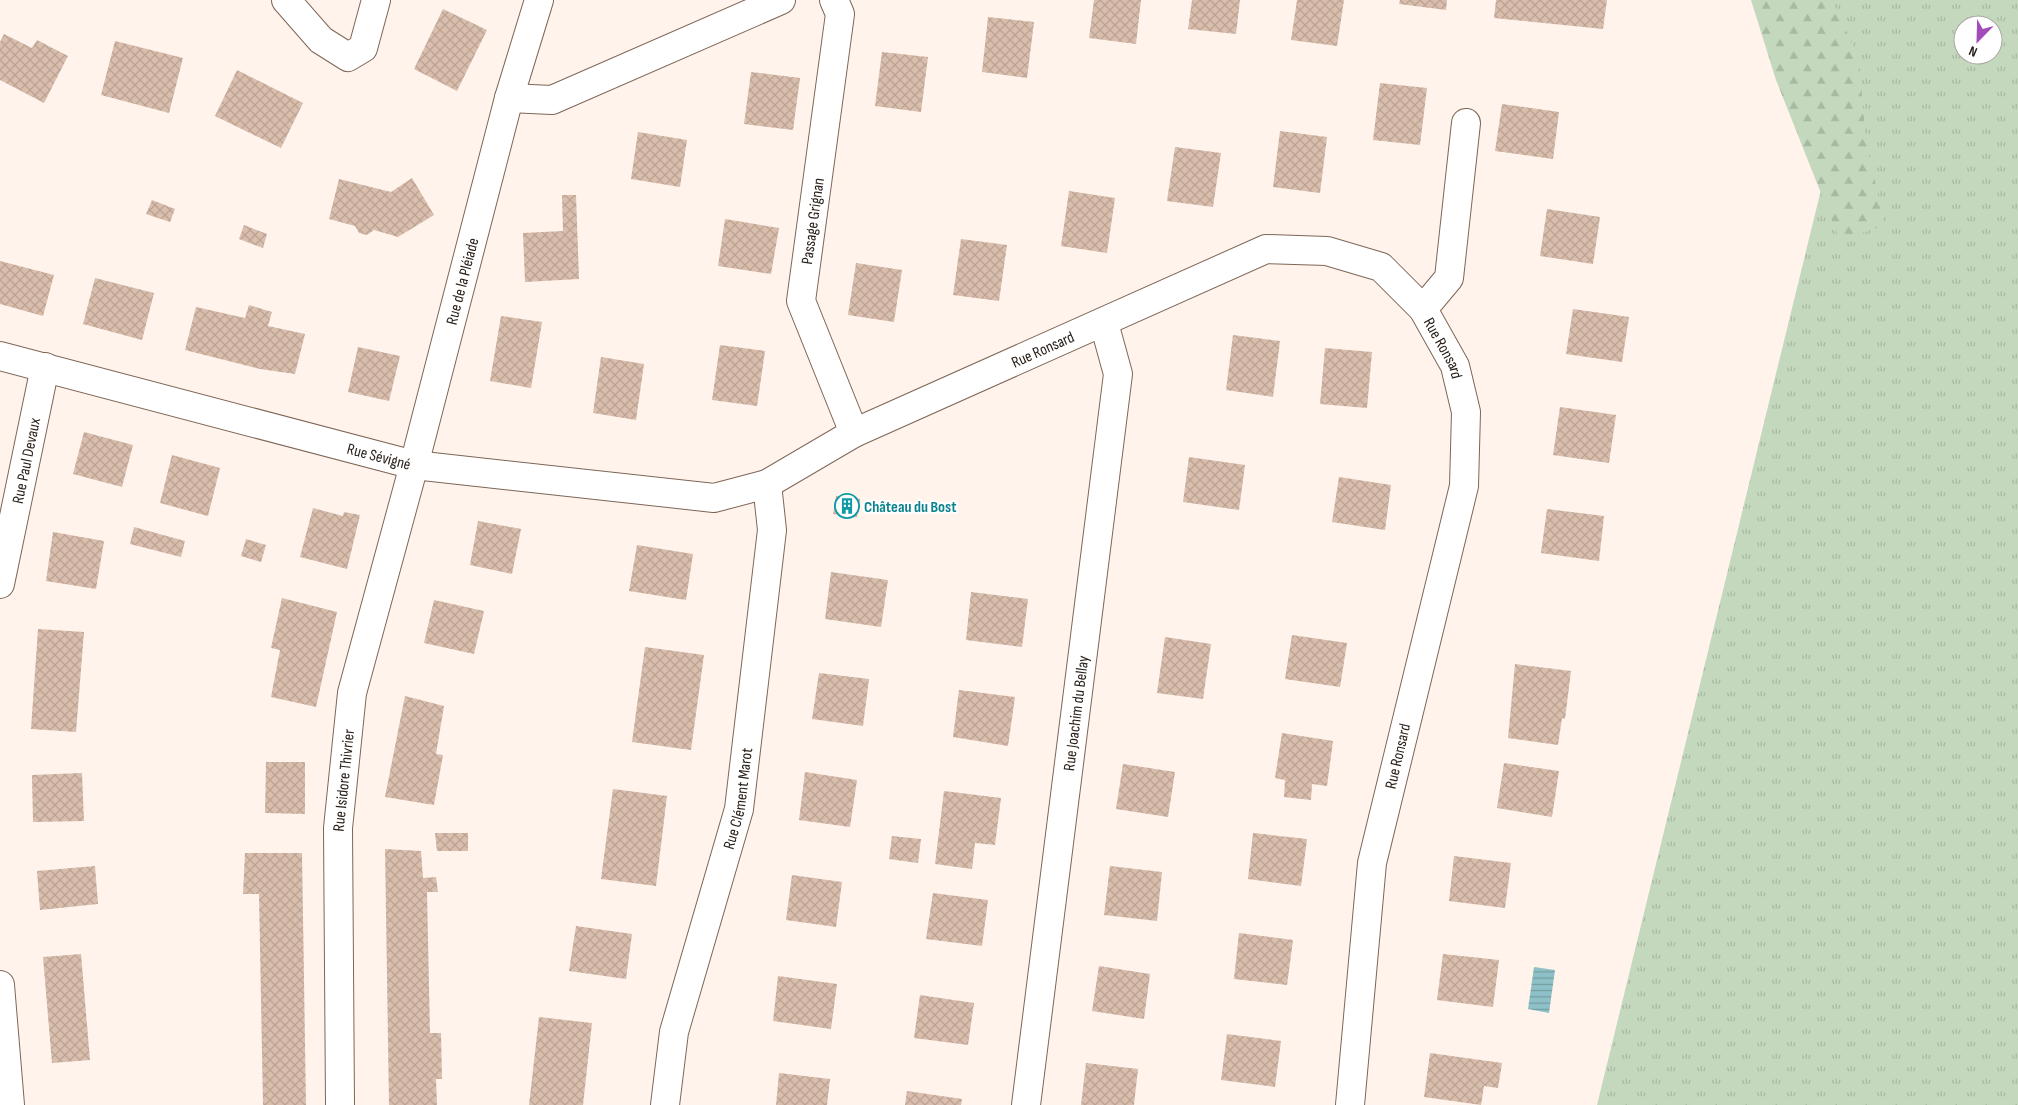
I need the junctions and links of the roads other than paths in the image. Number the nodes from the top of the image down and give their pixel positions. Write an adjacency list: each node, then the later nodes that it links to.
1 (286, 0): 2 (street)
2 (376, 0)
3 (539, 0): 6 (street, Rue de la Pléiade)
4 (781, 0): 6 (street)
5 (834, 0): 12 (street, Passage Grignan)
6 (509, 98): 13 (street, Rue de la Pléiade)
7 (1466, 123): 8 (street)
8 (1423, 309): 9 (street, Rue Ronsard); 21 (street, Rue Ronsard)
9 (1104, 323): 12 (street, Rue Ronsard); 20 (street, Rue Joachim du Bellay)
10 (0, 356): 11 (street, Rue Sévigné)
11 (45, 367): 13 (street, Rue Sévigné); 15 (street, Rue Paul Devaux)
12 (854, 433): 14 (street, Rue Ronsard)
13 (414, 465): 14 (street, Rue Sévigné); 18 (street, Rue Isidore Thivrier)
14 (767, 484): 19 (street, Rue Clément Marot)
15 (0, 584)
16 (0, 985): 17 (street)
17 (10, 1105)
18 (340, 1105)
19 (665, 1105)
20 (1026, 1105)
21 (1350, 1105)

